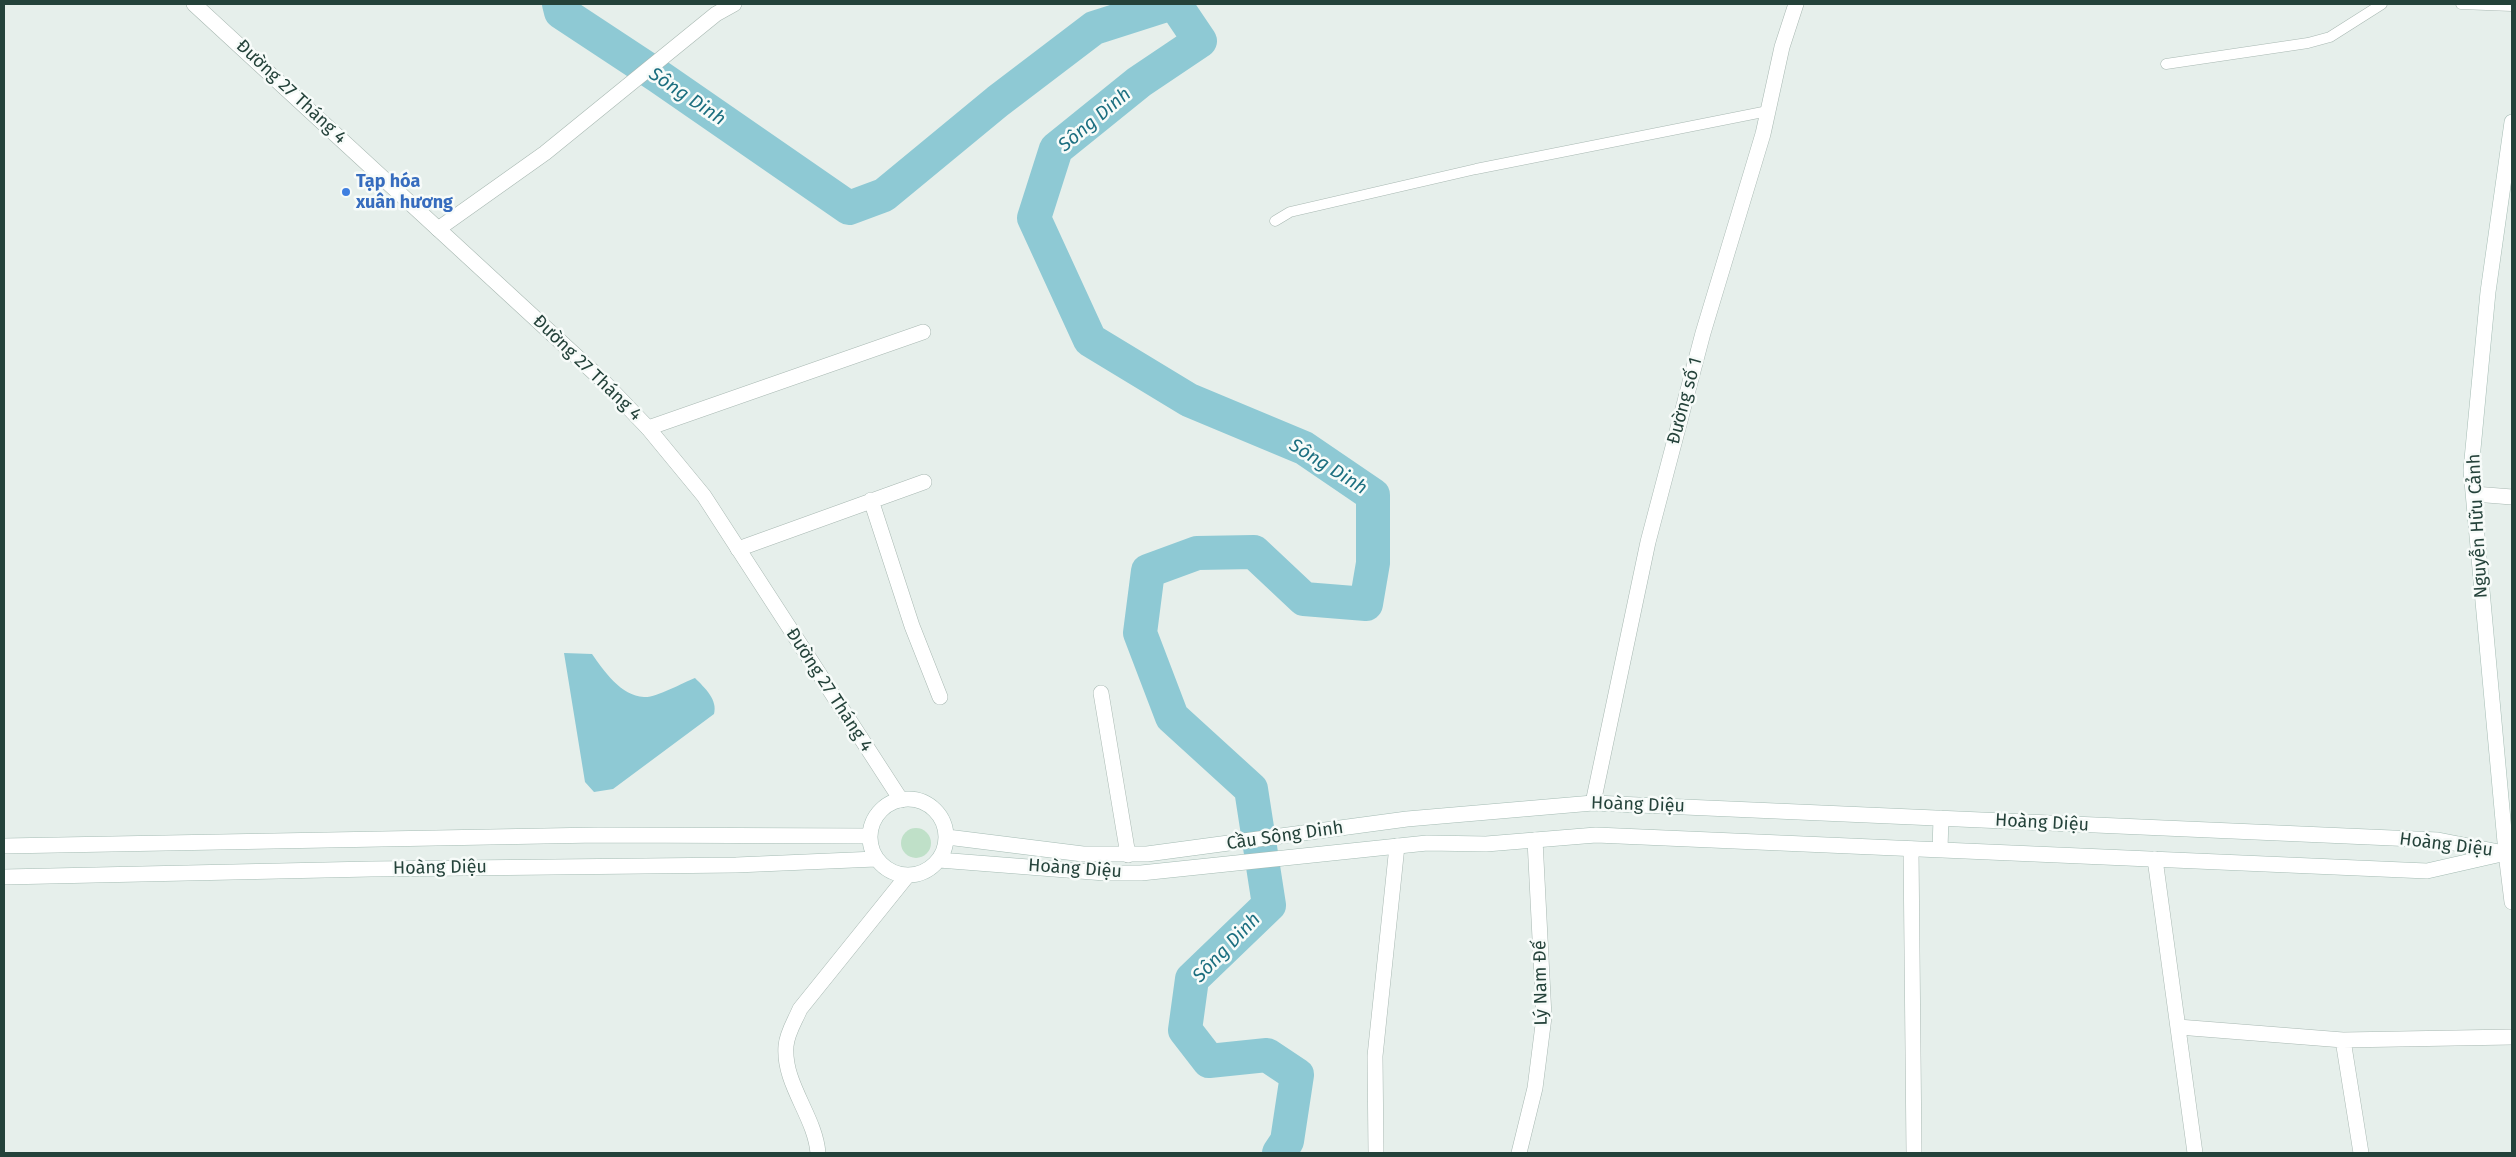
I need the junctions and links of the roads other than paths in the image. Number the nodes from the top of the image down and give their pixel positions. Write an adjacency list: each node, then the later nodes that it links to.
1 (194, 4): 12 (main road, Đường 27 Tháng 4)
2 (734, 4): 12 (main road)
3 (1796, 4): 8 (main road, Đường số 1)
4 (2382, 4): 7 (lane)
5 (2461, 4): 6 (lane)
6 (2512, 6)
7 (2166, 64)
8 (1768, 111): 11 (lane); 23 (main road, Đường số 1)
9 (2512, 122): 10 (main road, Nguyễn Hữu Cảnh)
10 (2507, 202): 16 (main road, Nguyễn Hữu Cảnh)
11 (1275, 221)
12 (438, 229): 14 (main road, Đường 27 Tháng 4)
13 (923, 332): 14 (main road)
14 (648, 428): 19 (main road, Đường 27 Tháng 4)
15 (924, 482): 18 (main road)
16 (2474, 494): 17 (main road); 35 (main road, Nguyễn Hữu Cảnh)
17 (2512, 497)
18 (871, 500): 19 (main road); 21 (main road)
19 (738, 549): 22 (main road, Đường 27 Tháng 4)
20 (1101, 694): 36 (main road)
21 (940, 697)
22 (901, 800): 26 (main road); 27 (main road)
23 (1593, 803): 24 (main road, Hoàng Diệu); 25 (main road, Hoàng Diệu)
24 (1941, 818): 33 (main road); 35 (main road, Hoàng Diệu)
25 (1360, 826): 31 (main road, Cầu Sông Dinh)
26 (870, 836): 29 (main road, Hoàng Diệu); 37 (main road)
27 (947, 837): 36 (main road, Hoàng Diệu); 39 (main road)
28 (1535, 840): 30 (main road, Hoàng Diệu); 32 (main road, Hoàng Diệu); 49 (main road, Lý Nam Đế)
29 (4, 846)
30 (1397, 846): 34 (main road, Hoàng Diệu); 48 (main road)
31 (1209, 847): 36 (main road, Hoàng Diệu)
32 (1911, 849): 33 (main road, Hoàng Diệu); 50 (main road)
33 (1940, 849): 38 (main road, Hoàng Diệu)
34 (1362, 850): 40 (main road, Cầu Sông Dinh)
35 (2509, 853): 38 (main road, Hoàng Diệu); 43 (main road, Nguyễn Hữu Cảnh)
36 (1128, 855)
37 (876, 859): 41 (main road); 42 (main road, Hoàng Diệu)
38 (2155, 859): 44 (main road)
39 (939, 860): 40 (main road, Hoàng Diệu); 41 (main road)
40 (1211, 867)
41 (907, 876): 47 (main road)
42 (4, 877)
43 (2512, 902)
44 (2178, 1027): 46 (main road); 51 (main road)
45 (2512, 1037): 46 (main road)
46 (2342, 1040): 52 (main road)
47 (818, 1153)
48 (1376, 1153)
49 (1519, 1153)
50 (1914, 1153)
51 (2195, 1153)
52 (2361, 1153)

